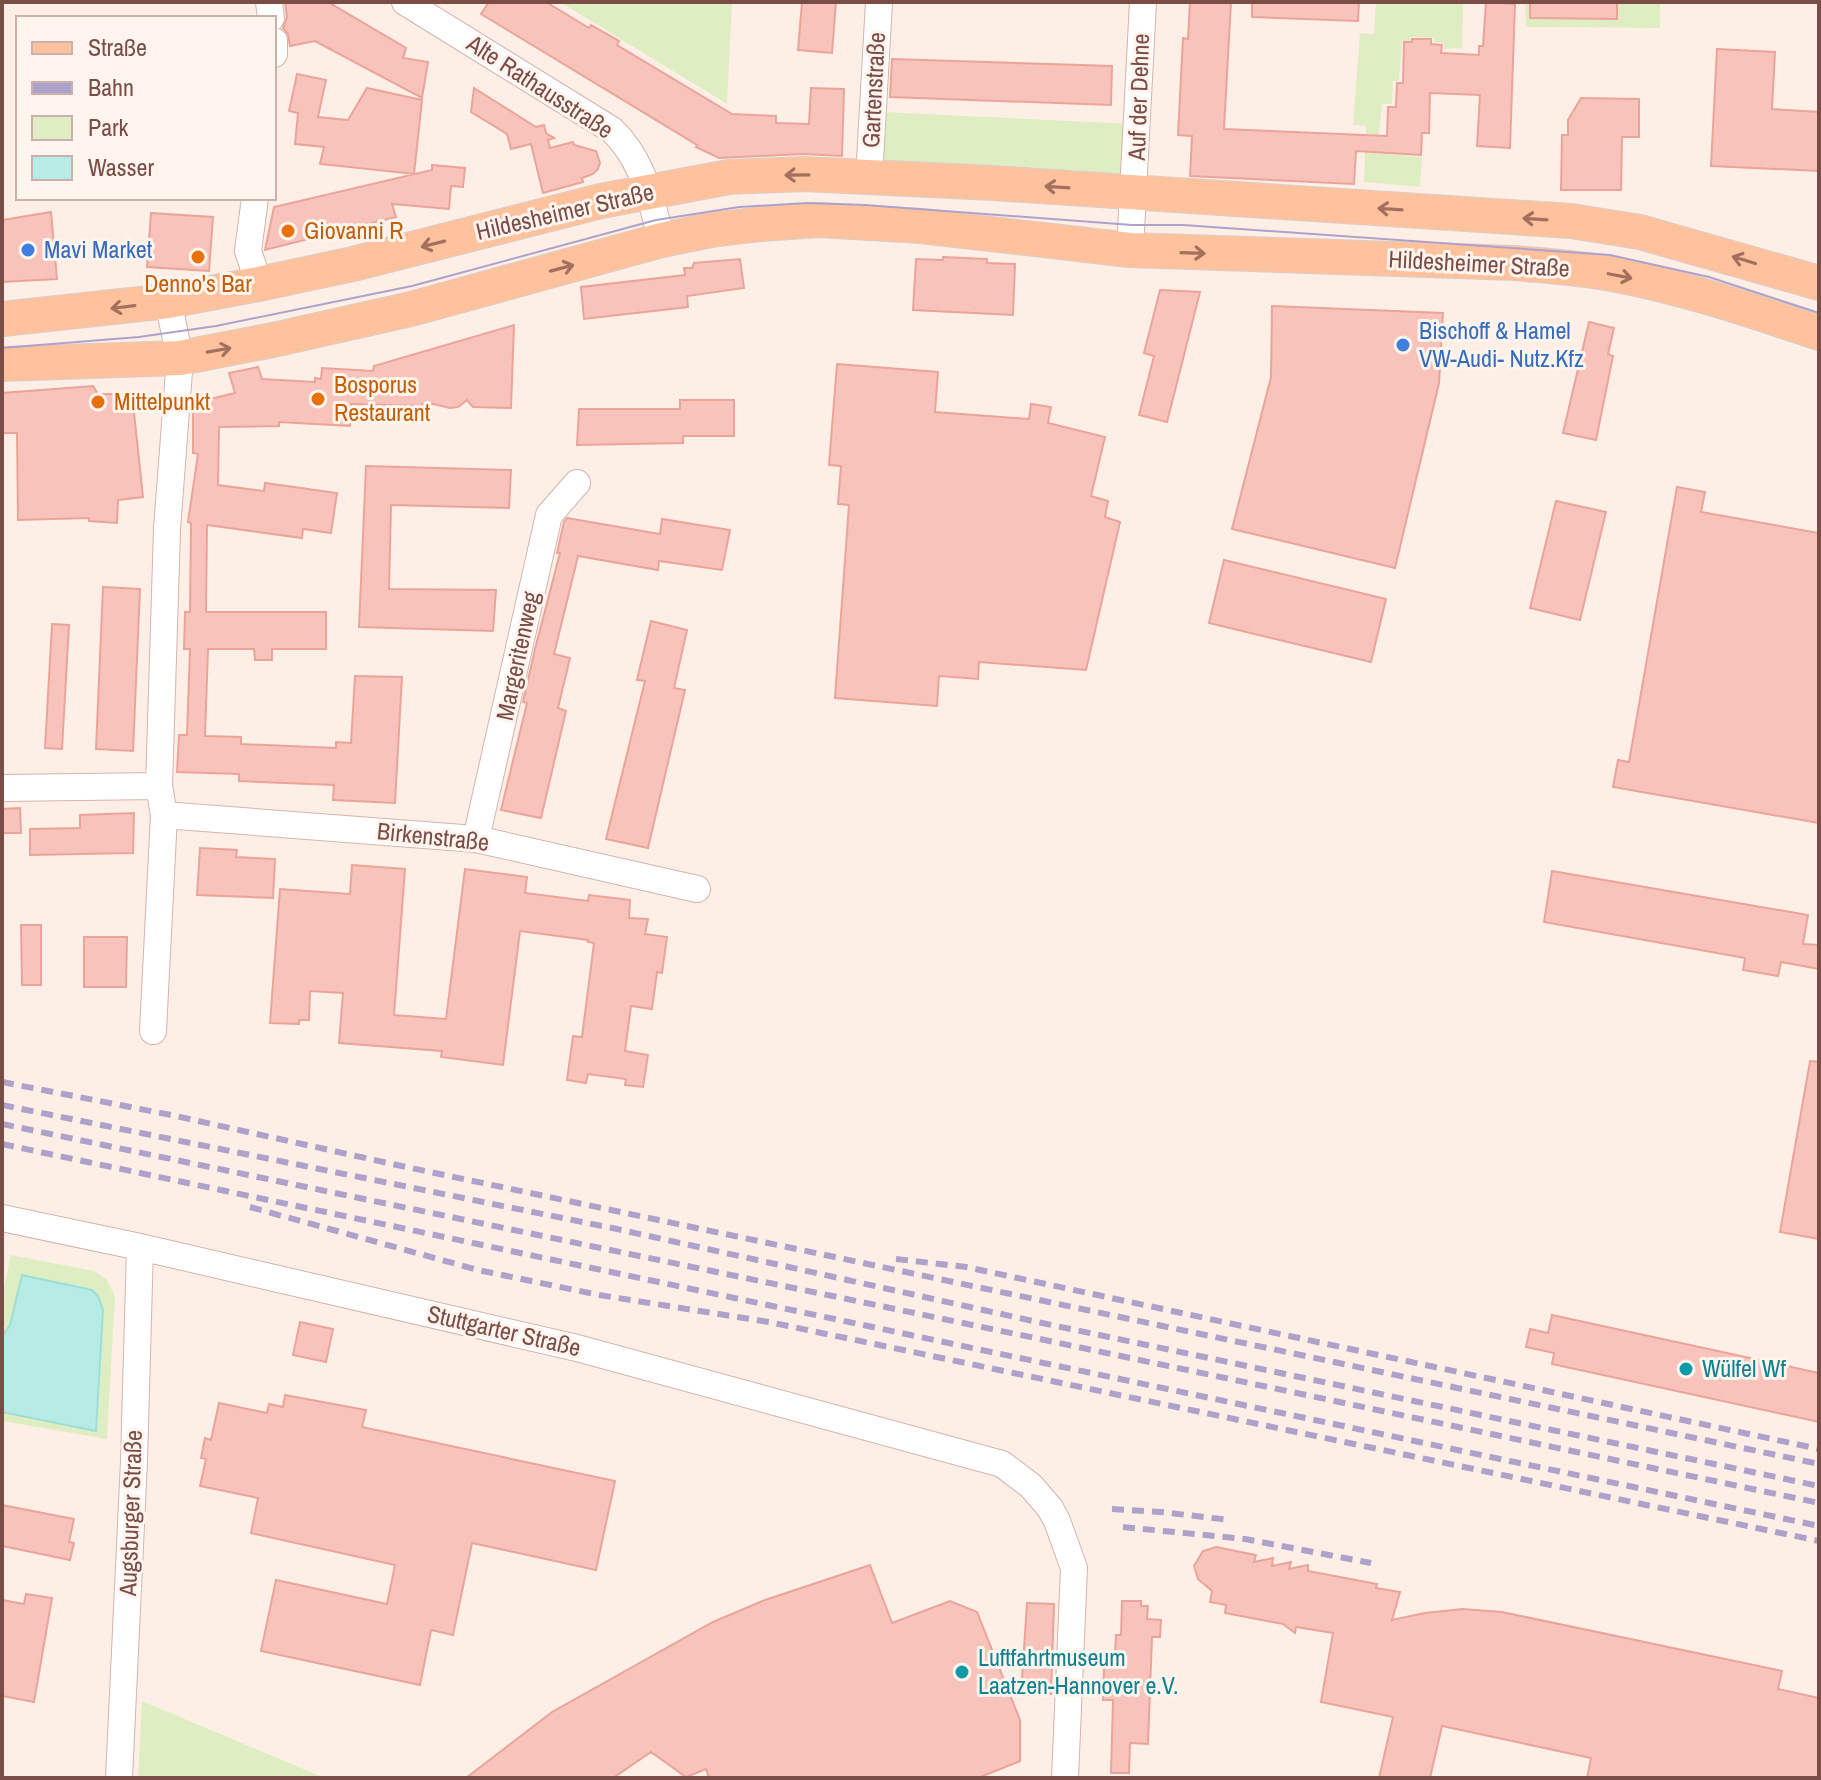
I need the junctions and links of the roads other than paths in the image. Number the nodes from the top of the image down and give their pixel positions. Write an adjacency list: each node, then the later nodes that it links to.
1 (405, 2): 5 (street, Alte Rathausstraße)
2 (879, 2): 4 (street, Gartenstraße)
3 (1143, 2): 6 (street, Auf der Dehne)
4 (869, 178): 5 (main road, Hildesheimer Straße, one-way to 5); 6 (main road, Hildesheimer Straße, one-way to 4)
5 (649, 191): 8 (street, Alte Rathausstraße); 11 (main road, Hildesheimer Straße, one-way to 11)
6 (1135, 191): 9 (street); 10 (main road, Hildesheimer Straße, one-way to 6)
7 (255, 200): 11 (street)
8 (662, 240): 9 (main road, Hildesheimer Straße); 15 (main road, Hildesheimer Straße, one-way to 8)
9 (1130, 250): 14 (main road, Hildesheimer Straße, one-way to 14)
10 (1819, 283)
11 (259, 284): 12 (main road, Hildesheimer Straße)
12 (168, 301): 13 (main road, Hildesheimer Straße, one-way to 13); 15 (street)
13 (2, 319)
14 (1819, 333)
15 (180, 358): 16 (main road, Hildesheimer Straße); 18 (street)
16 (2, 364)
17 (577, 483): 21 (street, Margeritenweg)
18 (159, 786): 19 (street); 20 (street)
19 (2, 788)
20 (164, 815): 21 (street, Birkenstraße); 23 (street)
21 (476, 839): 22 (street, Birkenstraße)
22 (697, 889)
23 (153, 1031)
24 (2, 1218): 25 (street, Stuttgarter Straße)
25 (140, 1247): 26 (street, Augsburger Straße); 27 (street, Stuttgarter Straße)
26 (119, 1778)
27 (1065, 1778)

